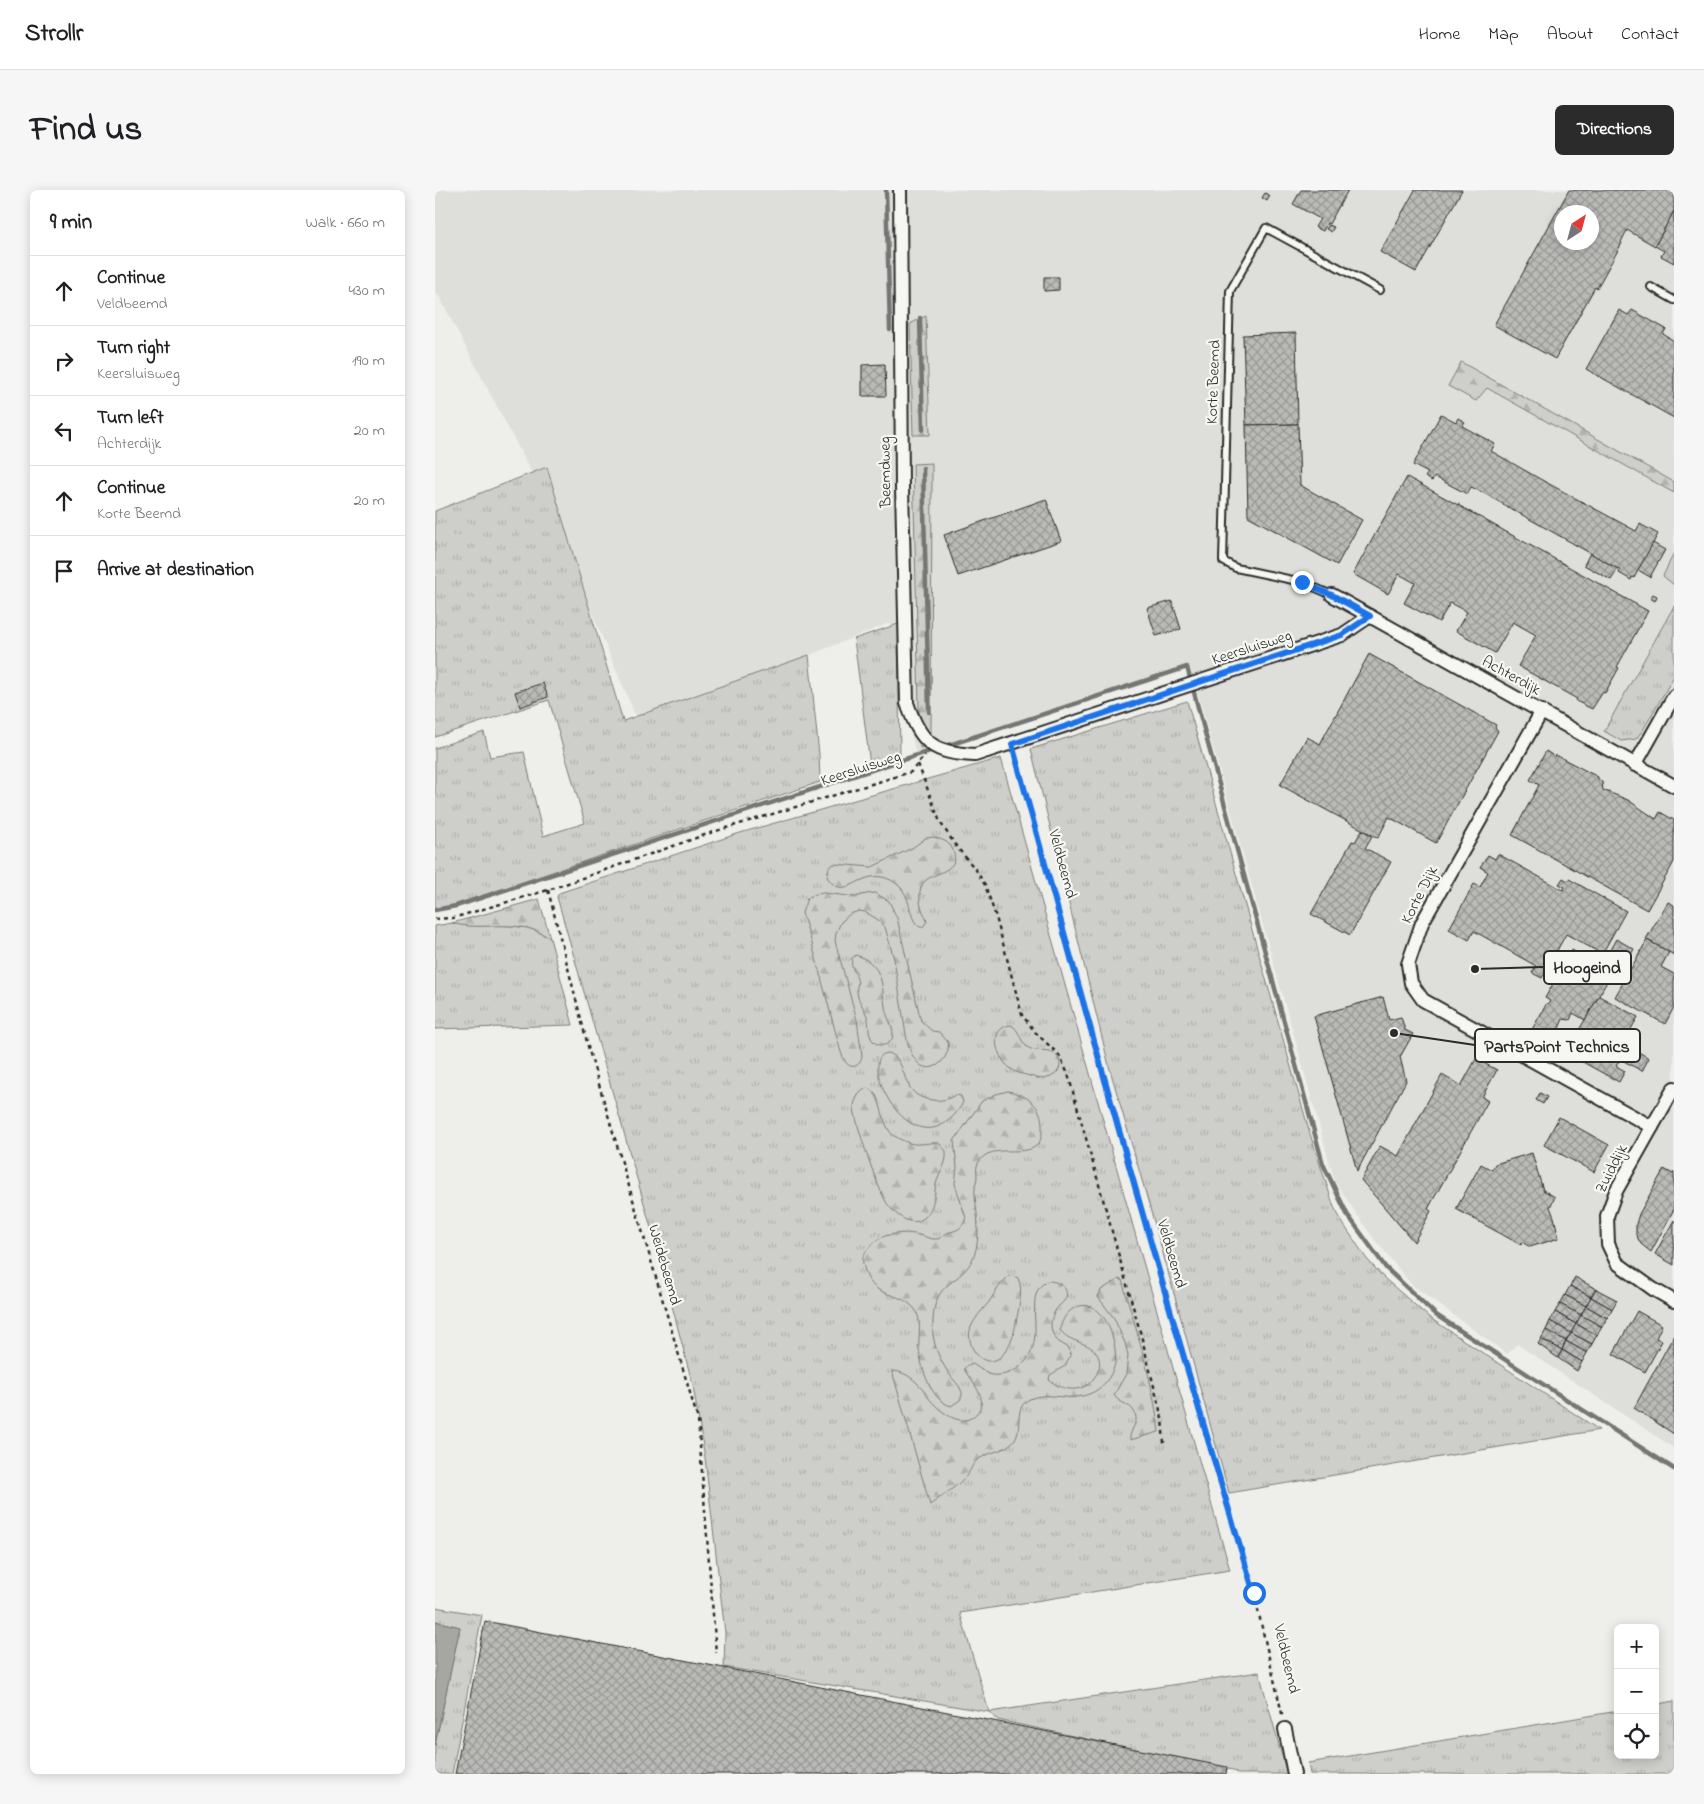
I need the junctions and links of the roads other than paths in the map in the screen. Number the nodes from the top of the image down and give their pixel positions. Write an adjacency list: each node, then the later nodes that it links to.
1 (900, 190): 9 (street, Beemdweg)
2 (1651, 287): 4 (lane)
3 (1381, 290): 5 (lane, Korte Beemd)
4 (1674, 300)
5 (1332, 595): 6 (street, Achterdijk)
6 (1370, 616): 8 (street, Achterdijk); 9 (street, Keersluisweg)
7 (1674, 696): 10 (street)
8 (1542, 711): 10 (street, Achterdijk); 13 (street, Korte Dijk)
9 (933, 746)
10 (1635, 765): 11 (street, Achterdijk)
11 (1674, 786)
12 (1674, 1088): 13 (street, Zuiddijk)
13 (1652, 1127): 14 (street, Zuiddijk)
14 (1674, 1301)
15 (1285, 1729): 16 (street)
16 (1294, 1774)

